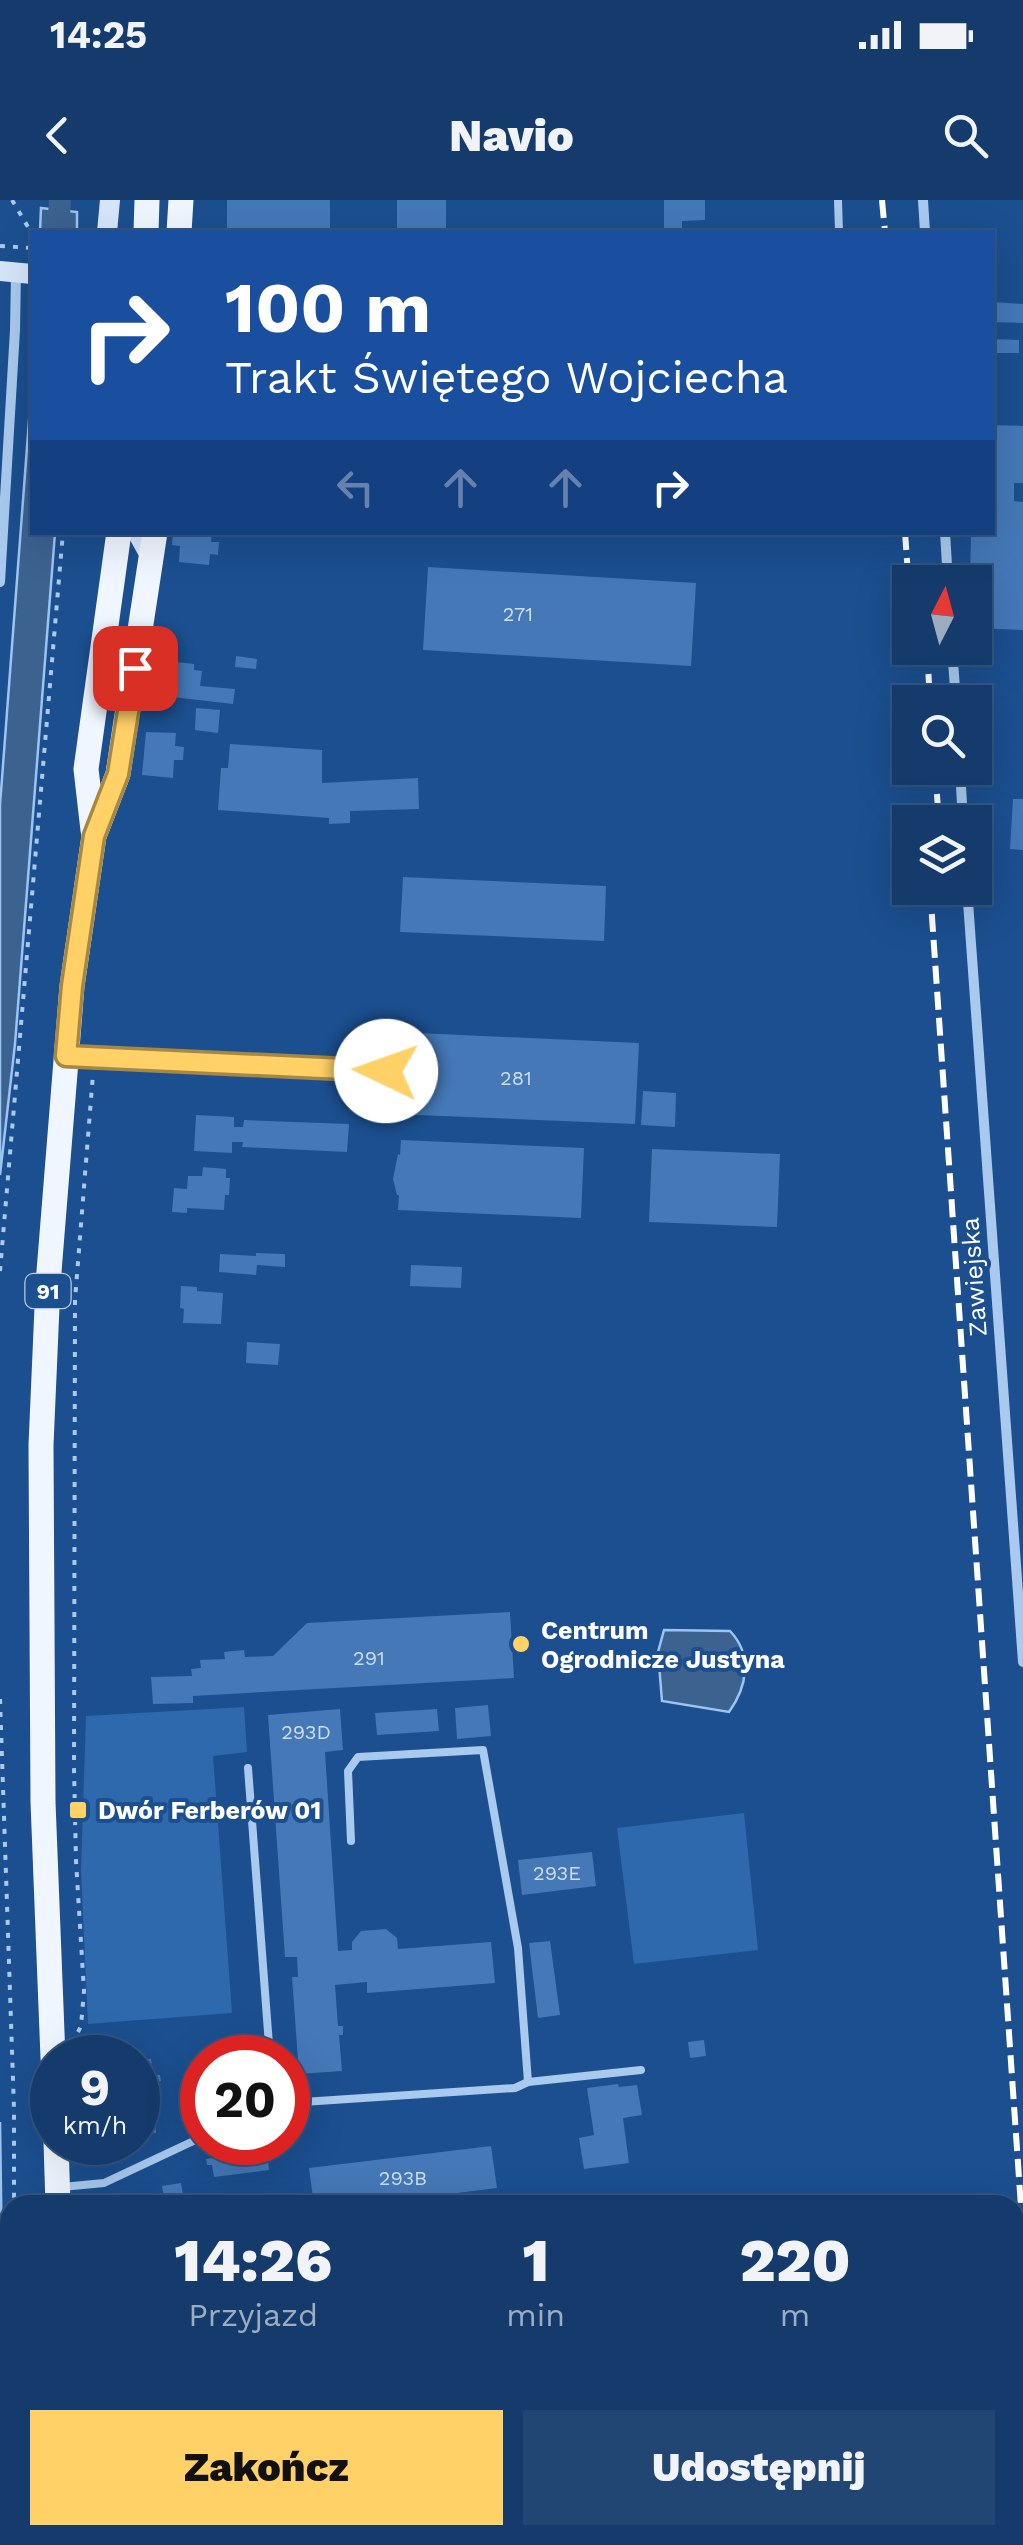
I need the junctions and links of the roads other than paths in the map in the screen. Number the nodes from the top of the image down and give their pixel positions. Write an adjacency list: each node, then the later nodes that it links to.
1 (110, 200): 6 (main road)
2 (146, 200): 7 (main road)
3 (181, 200): 8 (main road)
4 (838, 200): 9 (lane)
5 (923, 200): 10 (street)
6 (107, 230)
7 (146, 230)
8 (179, 230)
9 (839, 230)
10 (925, 230)
11 (16, 272): 18 (street)
12 (119, 535): 19 (main road, 91)
13 (138, 535): 16 (main road)
14 (156, 535): 16 (main road, 91)
15 (945, 535): 17 (street)
16 (153, 561): 19 (main road, 91)
17 (947, 565)
18 (0, 582)
19 (94, 836): 21 (main road, 91)
20 (968, 905): 23 (street, Zawiejska)
21 (66, 1056): 22 (lane); 26 (main road, 91)
22 (386, 1071)
23 (1023, 1662)
24 (248, 1768): 27 (lane)
25 (352, 1841): 29 (lane)
26 (61, 2035)
27 (268, 2035)
28 (642, 2070): 29 (lane)
29 (528, 2082): 30 (lane)
30 (310, 2102)
31 (180, 2147): 34 (lane)
32 (57, 2165): 33 (main road)
33 (58, 2195)
34 (61, 2195)

